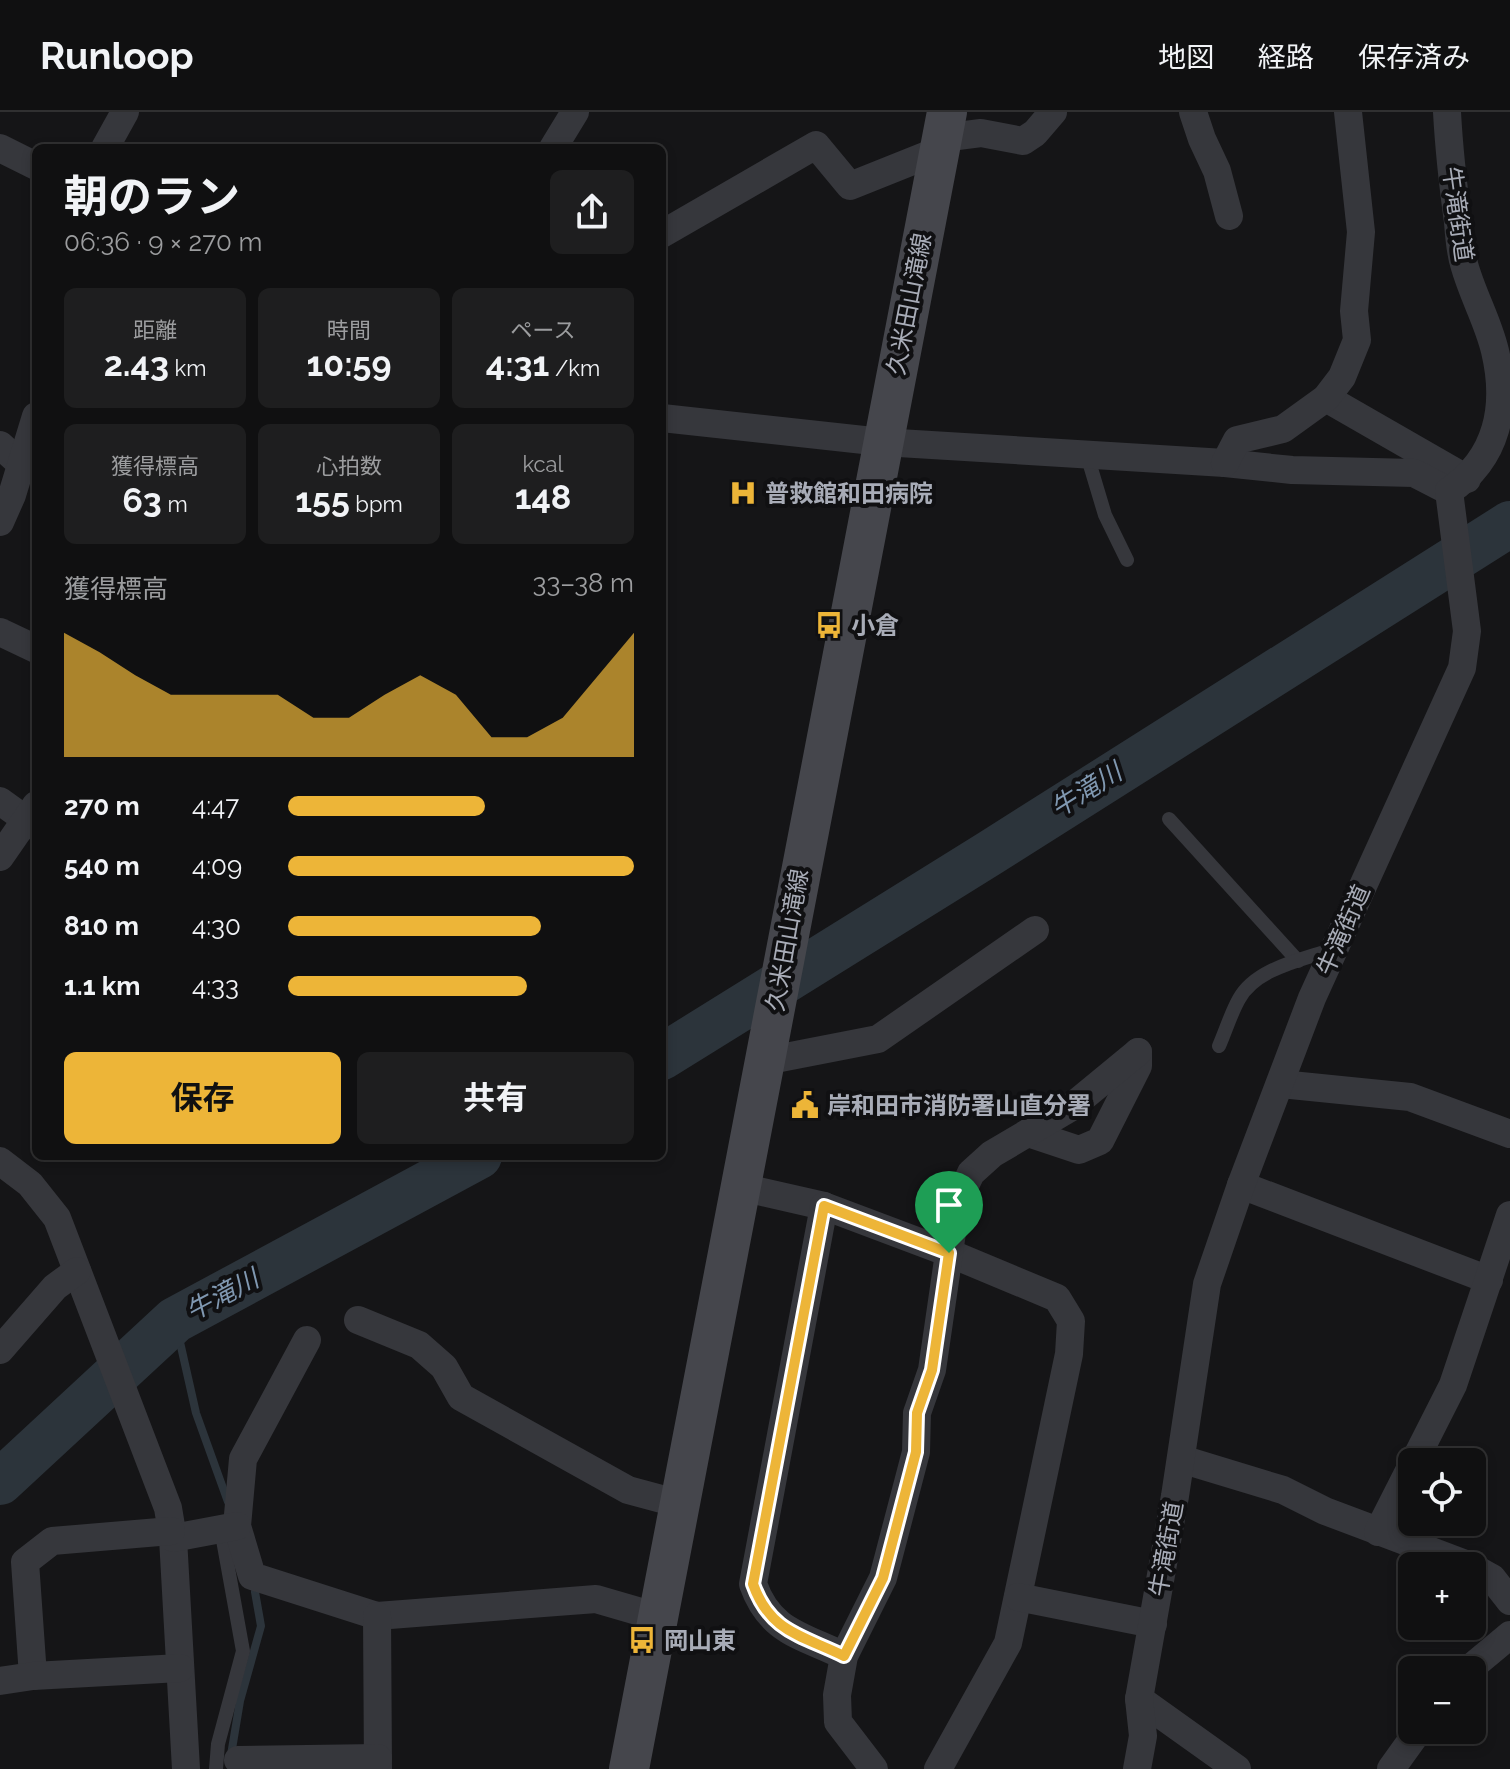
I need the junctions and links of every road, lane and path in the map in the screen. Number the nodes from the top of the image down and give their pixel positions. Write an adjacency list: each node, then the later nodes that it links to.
1 (125, 112): 8 (street)
2 (575, 112): 9 (street)
3 (1053, 112): 7 (street)
4 (1193, 112): 12 (street)
5 (1348, 112): 14 (street)
6 (1447, 112): 22 (street, 牛滝街道)
7 (943, 133): 13 (street); 17 (street, 久米田山滝線)
8 (107, 144)
9 (556, 144)
10 (0, 148): 11 (street)
11 (32, 164)
12 (1229, 216)
13 (666, 232)
14 (1326, 398): 20 (street); 22 (street)
15 (666, 418): 17 (street)
16 (32, 438): 21 (street)
17 (882, 442): 19 (street); 36 (street, 久米田山滝線)
18 (0, 445): 21 (street)
19 (1087, 455): 20 (street); 24 (lane)
20 (1225, 463): 22 (street)
21 (24, 482): 23 (street)
22 (1456, 491): 33 (street, 牛滝街道)
23 (0, 522)
24 (1127, 560)
25 (0, 632): 26 (street)
26 (32, 647)
27 (0, 801): 28 (street)
28 (32, 817)
29 (32, 818): 31 (street)
30 (1169, 819): 34 (lane)
31 (0, 857)
32 (1035, 930): 36 (street)
33 (1335, 948): 34 (lane); 37 (street, 牛滝街道)
34 (1298, 961): 35 (lane)
35 (1219, 1046)
36 (767, 1055): 42 (street, 久米田山滝線)
37 (1281, 1084): 39 (street); 41 (street, 牛滝街道)
38 (1028, 1133): 45 (street)
39 (1510, 1134)
40 (0, 1161): 46 (street)
41 (1241, 1185): 47 (street); 52 (street, 牛滝街道)
42 (741, 1187): 43 (street); 54 (street, 久米田山滝線)
43 (824, 1206): 45 (street); 66 (street)
44 (1510, 1215): 47 (street)
45 (949, 1253): 60 (street); 66 (street)
46 (77, 1271): 50 (street); 57 (street)
47 (1489, 1280): 51 (street)
48 (358, 1320): 54 (street)
49 (307, 1340): 55 (street)
50 (0, 1350)
51 (1421, 1448)
52 (1181, 1459): 56 (street); 64 (street, 牛滝街道)
53 (1398, 1493): 56 (street)
54 (680, 1504): 63 (street, 久米田山滝線)
55 (229, 1527): 57 (street); 62 (street); 74 (lane)
56 (1378, 1532): 58 (street)
57 (172, 1534): 68 (street); 69 (street)
58 (1433, 1552)
59 (1486, 1574): 61 (street)
60 (1018, 1597): 64 (street); 78 (street)
61 (1510, 1601)
62 (377, 1616): 63 (street); 73 (street)
63 (658, 1617): 76 (street, 久米田山滝線)
64 (1153, 1624): 71 (street, 牛滝街道)
65 (1510, 1635): 67 (street)
66 (844, 1656): 77 (street)
67 (1485, 1656)
68 (180, 1668): 69 (street); 75 (street)
69 (33, 1676): 70 (street)
70 (0, 1681)
71 (1139, 1699): 79 (street, 牛滝街道); 80 (street)
72 (1409, 1744): 81 (street)
73 (378, 1764): 74 (street)
74 (227, 1765)
75 (186, 1769)
76 (629, 1769)
77 (874, 1769)
78 (938, 1769)
79 (1137, 1769)
80 (1237, 1769)
81 (1391, 1769)

